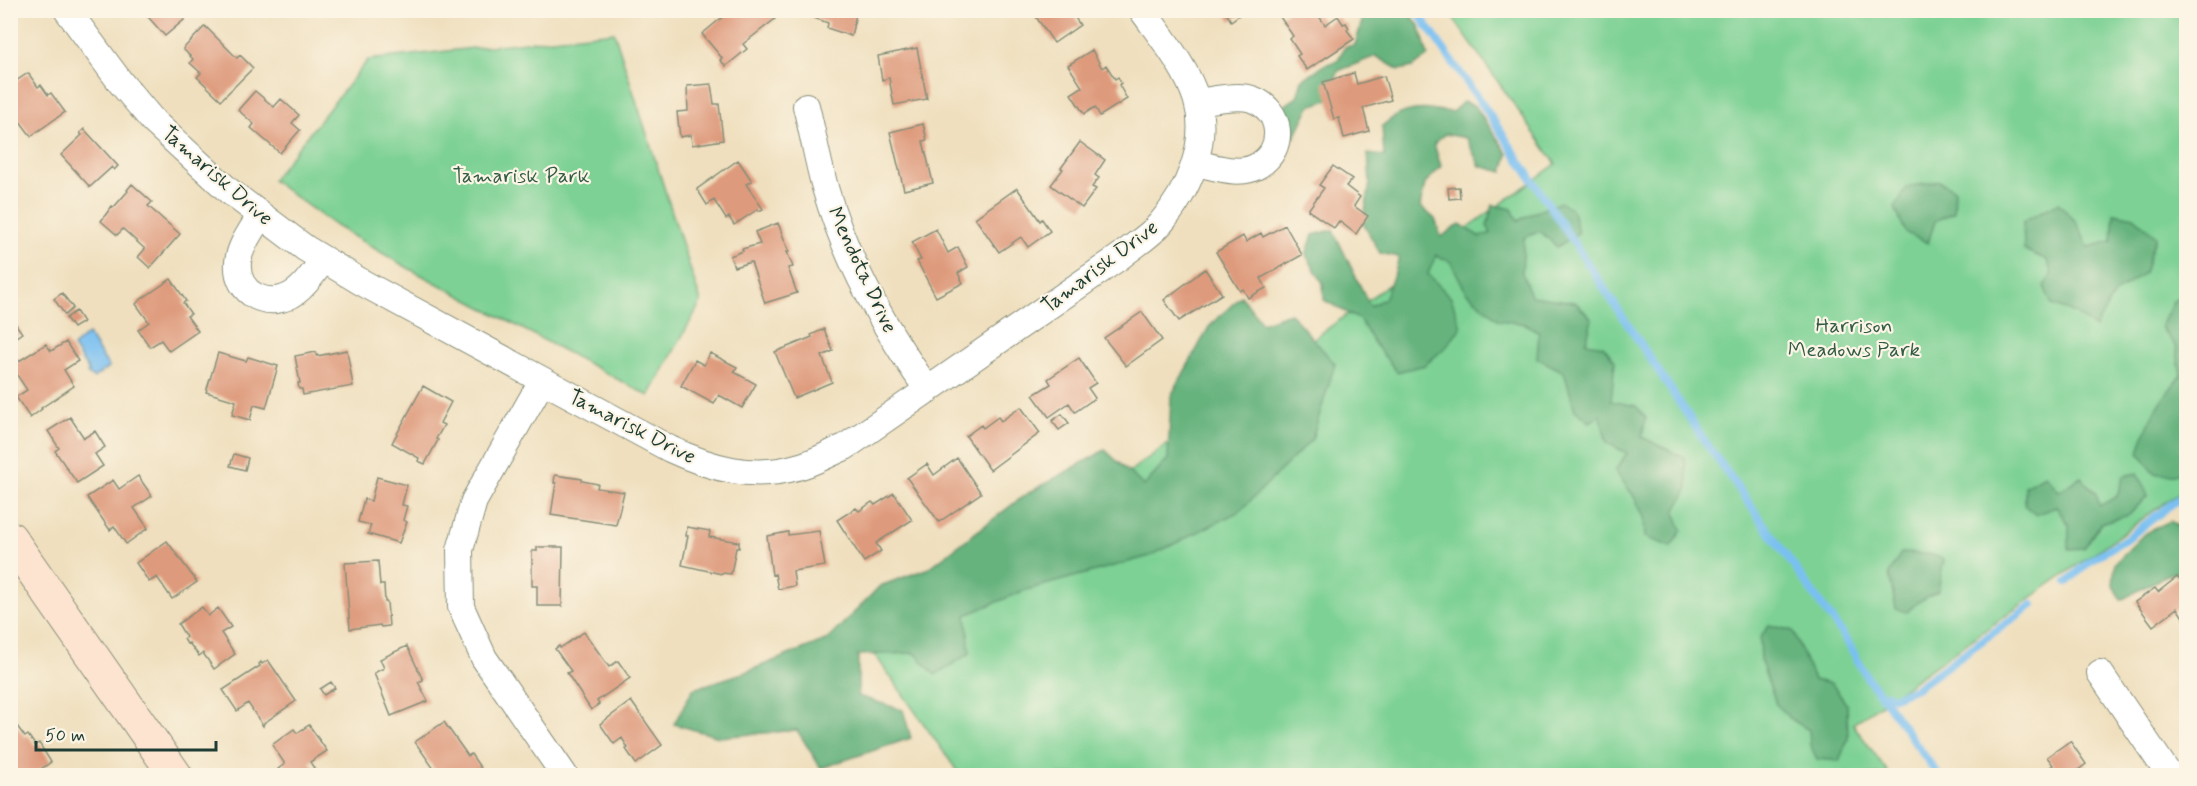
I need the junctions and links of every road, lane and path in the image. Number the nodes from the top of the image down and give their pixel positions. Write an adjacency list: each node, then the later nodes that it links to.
1 (67, 10): 6 (street, Tamarisk Drive)
2 (1142, 10): 3 (street)
3 (1197, 102): 5 (street, Tamarisk Drive); 5 (street)
4 (806, 106): 9 (street, Mendota Drive)
5 (1196, 163): 9 (street, Tamarisk Drive)
6 (261, 216): 7 (street, Tamarisk Drive); 7 (street)
7 (323, 260): 8 (street, Tamarisk Drive)
8 (542, 381): 9 (street, Tamarisk Drive); 13 (street)
9 (928, 390)
10 (10, 538): 12 (street)
11 (2100, 673): 14 (street)
12 (176, 776)
13 (565, 776)
14 (2170, 776)

